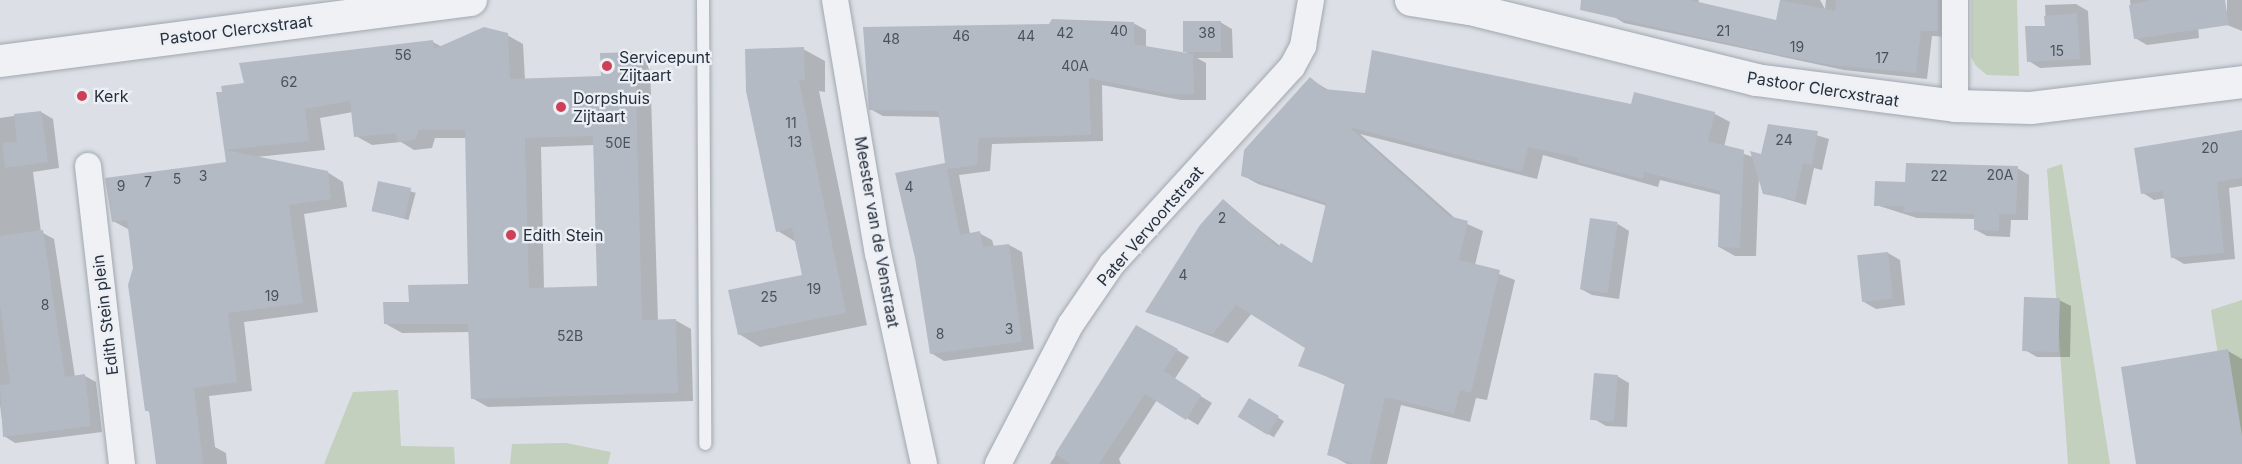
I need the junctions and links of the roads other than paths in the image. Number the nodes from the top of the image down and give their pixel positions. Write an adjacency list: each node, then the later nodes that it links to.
1 (471, 0): 7 (street, Pastoor Clercxstraat)
2 (703, 0): 12 (lane)
3 (835, 0): 14 (street, Meester van de Venstraat)
4 (1311, 0): 15 (street, Pater Vervoortstraat)
5 (1411, 0): 10 (street, Pastoor Clercxstraat)
6 (1955, 0): 10 (street)
7 (433, 2): 8 (street, Pastoor Clercxstraat)
8 (0, 61)
9 (2242, 82): 10 (street, Pastoor Clercxstraat)
10 (1955, 106)
11 (88, 166): 13 (street, Edith Stein plein)
12 (705, 444)
13 (122, 464)
14 (924, 464)
15 (998, 464)

